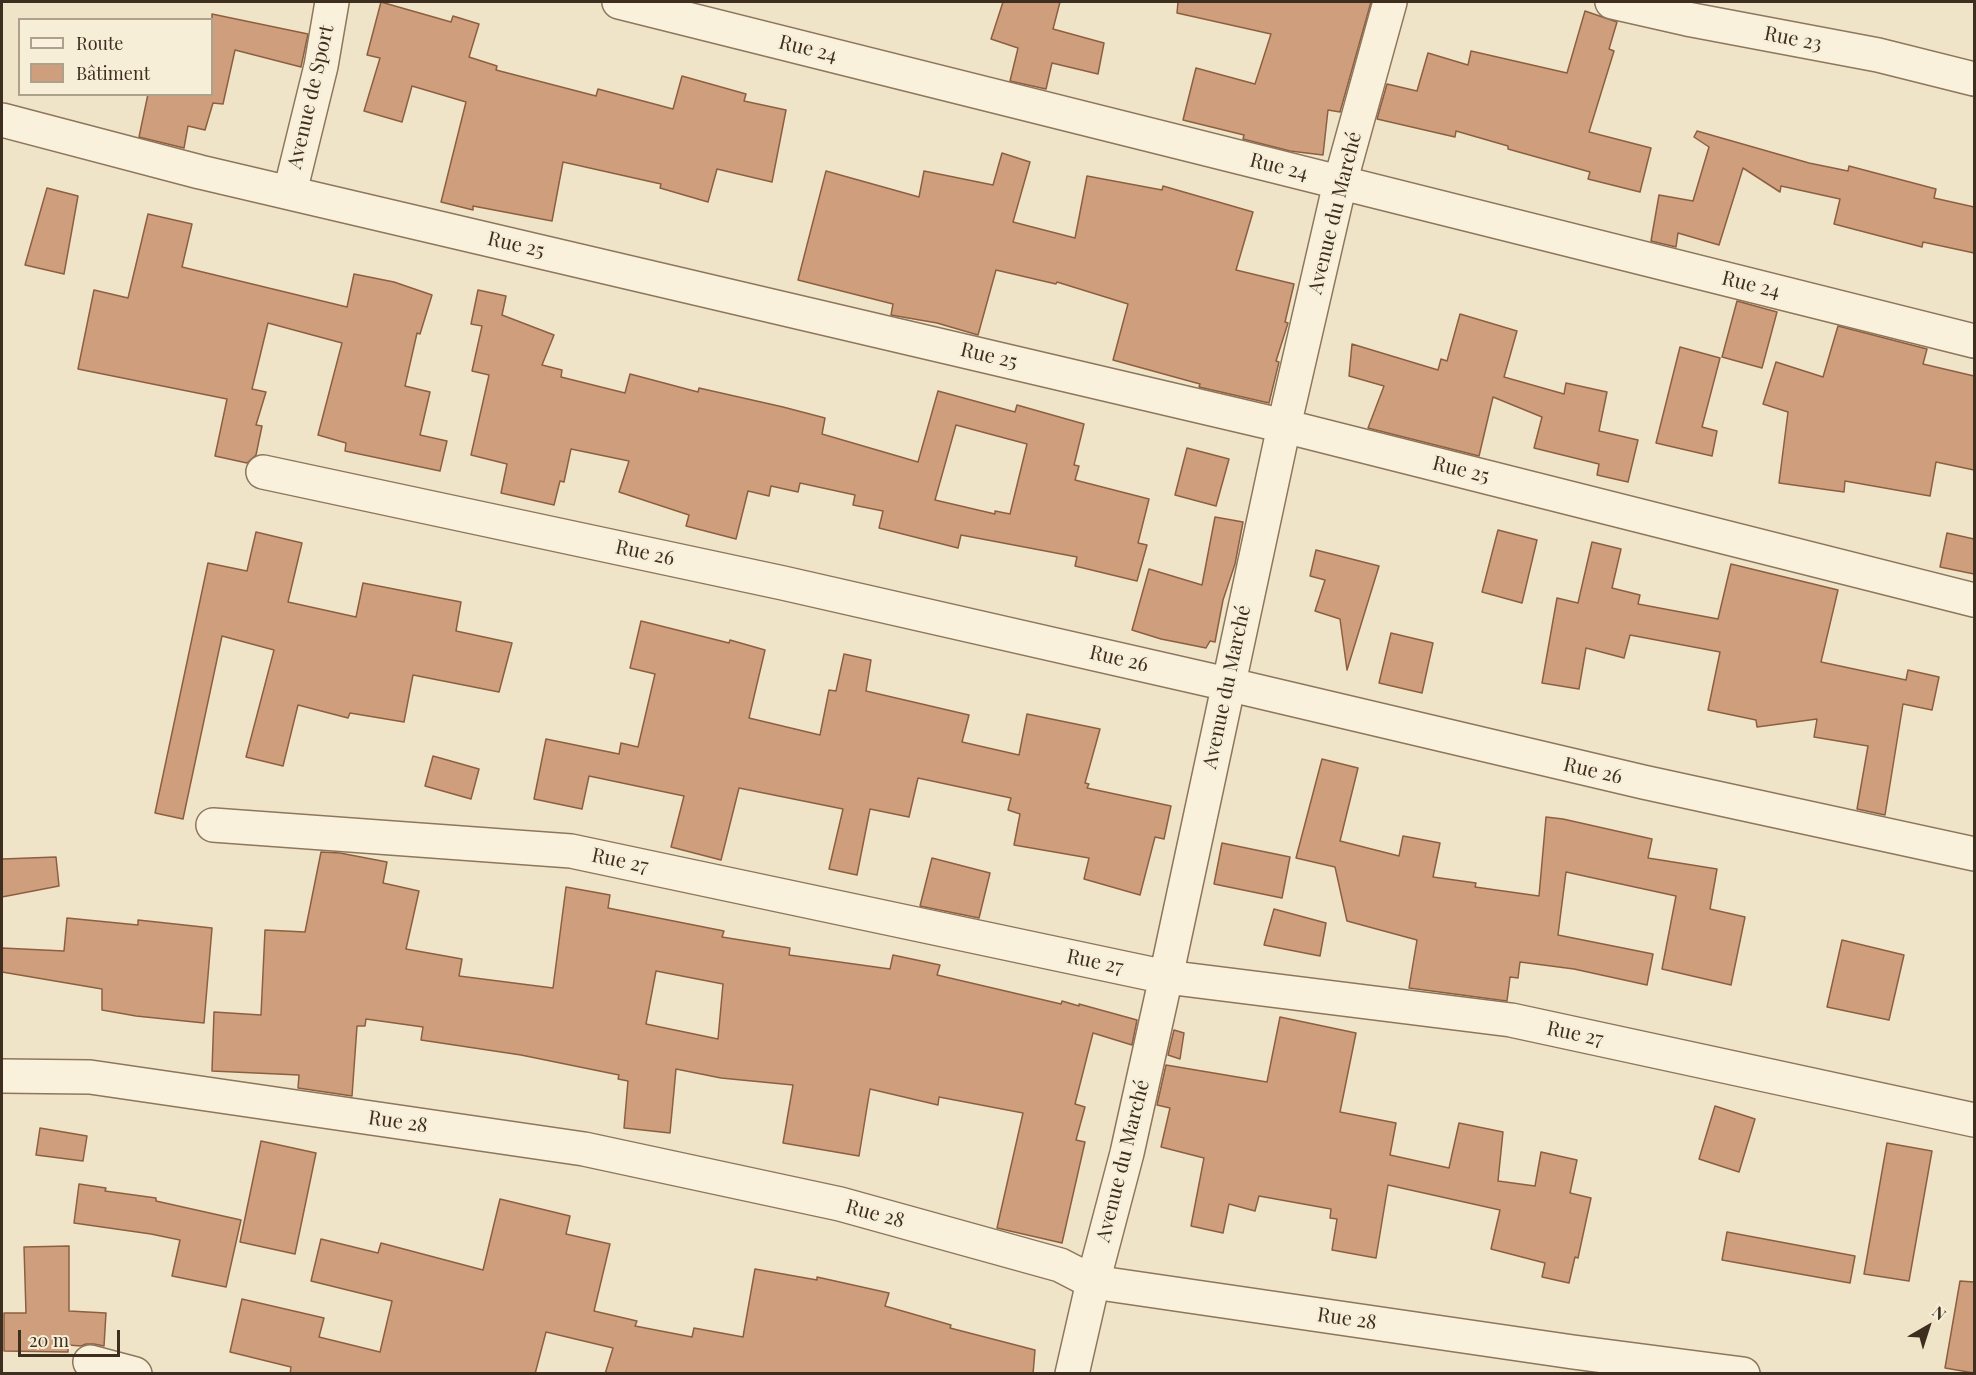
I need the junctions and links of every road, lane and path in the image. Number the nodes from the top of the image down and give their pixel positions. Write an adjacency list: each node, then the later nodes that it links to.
1 (332, 2): 8 (street, Avenue de Sport)
2 (619, 2): 7 (street, Rue 24)
3 (1390, 2): 7 (street, Avenue du Marché)
4 (1612, 2): 5 (street, Rue 23)
5 (1974, 79)
6 (2, 120): 8 (street, Rue 25)
7 (1340, 183): 9 (street, Rue 24); 10 (street, Avenue du Marché)
8 (290, 192): 10 (street, Rue 25)
9 (1974, 341)
10 (1284, 426): 12 (street, Rue 25); 13 (street, Avenue du Marché)
11 (263, 472): 13 (street, Rue 26)
12 (1974, 600)
13 (1227, 684): 15 (street, Rue 26); 16 (street, Avenue du Marché)
14 (213, 825): 16 (street, Rue 27)
15 (1974, 855)
16 (1166, 977): 18 (street, Rue 27); 19 (street, Avenue du Marché)
17 (2, 1077): 19 (street, Rue 28)
18 (1974, 1120)
19 (1093, 1282): 22 (street, Avenue du Marché); 23 (street, Rue 28)
20 (90, 1362): 21 (street)
21 (135, 1374)
22 (1072, 1374)
23 (1743, 1374)

